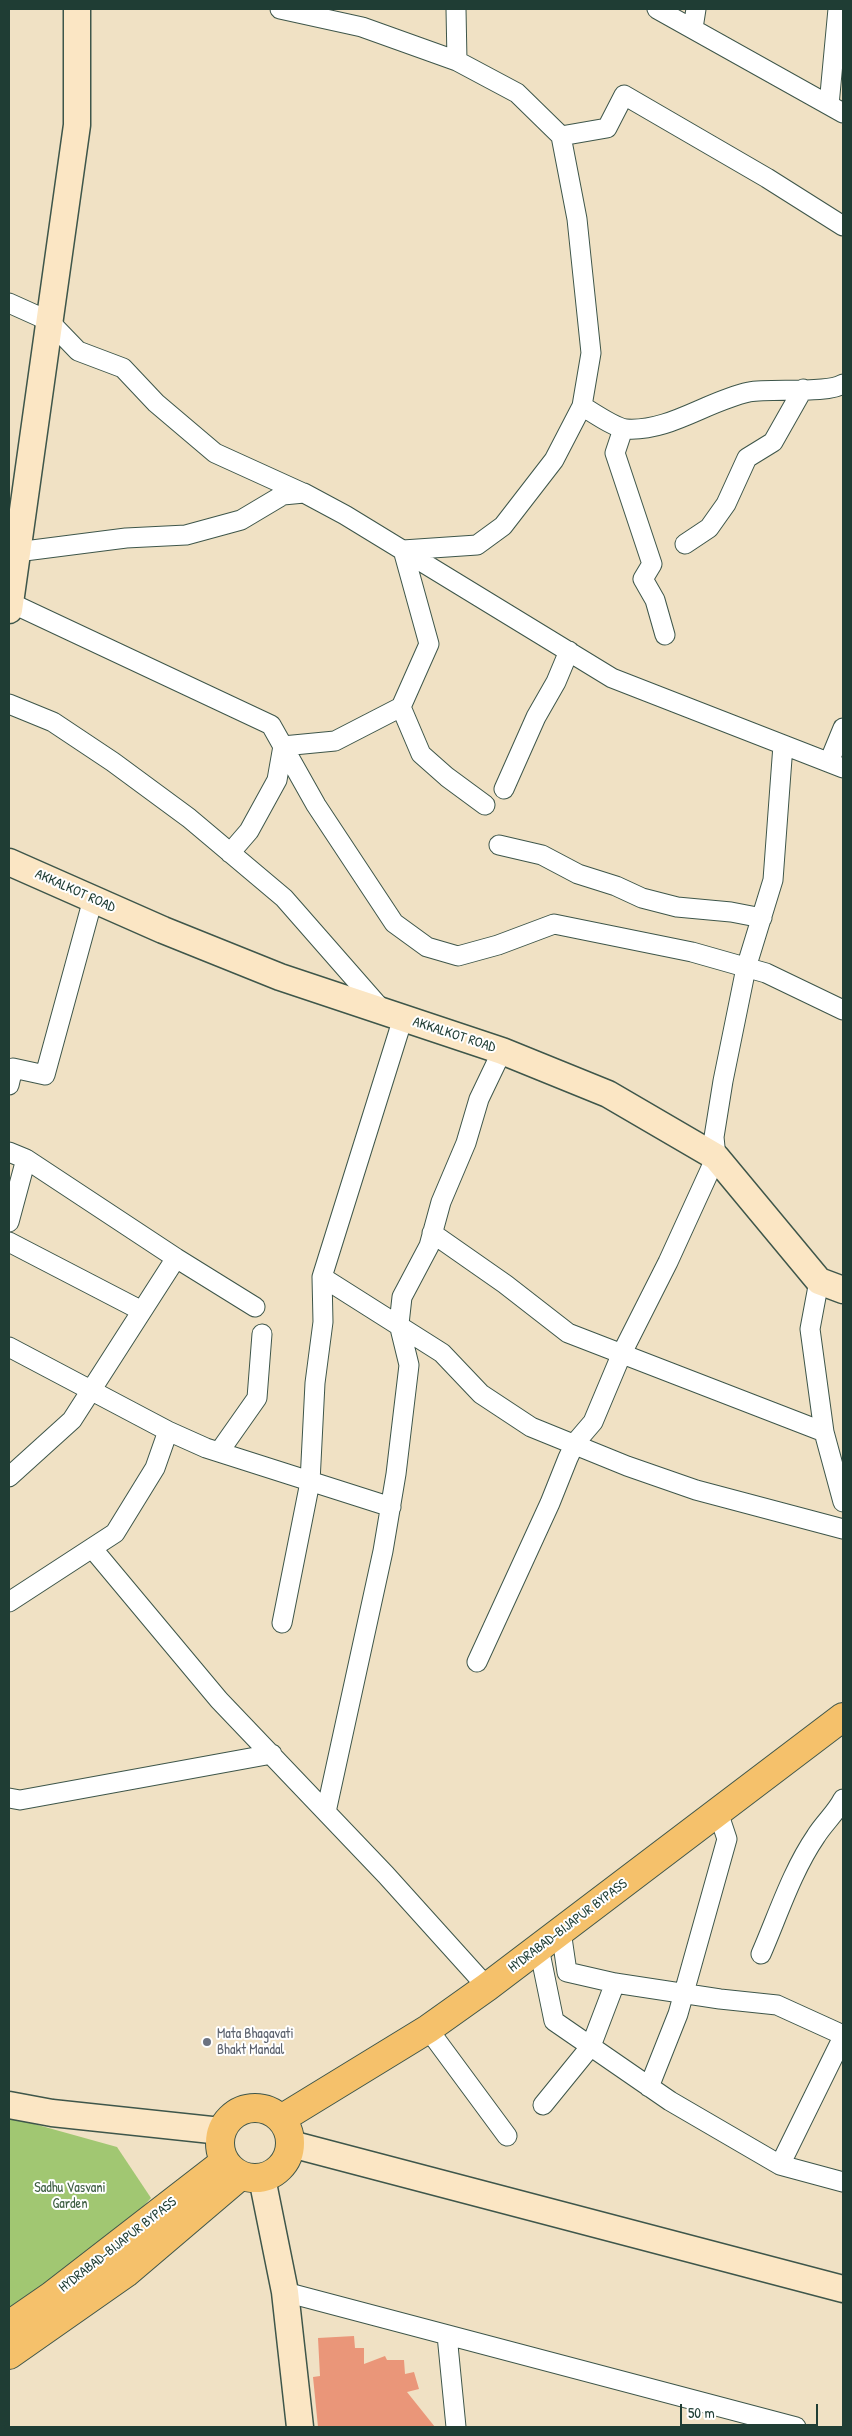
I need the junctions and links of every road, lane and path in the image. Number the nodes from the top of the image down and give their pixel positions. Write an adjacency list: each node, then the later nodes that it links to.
1 (77, 9): 13 (street)
2 (280, 9): 8 (street)
3 (456, 9): 8 (street)
4 (657, 9): 7 (street)
5 (696, 9): 7 (street)
6 (838, 9): 9 (street)
7 (694, 28): 9 (street)
8 (457, 61): 10 (street)
9 (836, 109)
10 (561, 136): 11 (street); 16 (street)
11 (843, 226)
12 (9, 303): 13 (street)
13 (49, 321): 18 (street); 21 (street)
14 (843, 384): 15 (street)
15 (803, 389): 17 (street); 19 (street)
16 (582, 406): 17 (street); 20 (street)
17 (623, 429): 23 (street)
18 (304, 494): 20 (street); 21 (street)
19 (685, 544)
20 (403, 550): 24 (street); 26 (street)
21 (13, 554): 22 (street)
22 (9, 605): 29 (street)
23 (665, 635)
24 (569, 651): 28 (street); 31 (street)
25 (9, 704): 34 (street)
26 (401, 707): 29 (street); 32 (street)
27 (843, 728): 30 (street)
28 (783, 745): 30 (street); 37 (street)
29 (283, 746): 34 (street); 38 (street)
30 (836, 765)
31 (504, 789)
32 (484, 805)
33 (499, 845): 37 (street)
34 (230, 853): 40 (street)
35 (9, 862): 36 (street, AKKALKOT ROAD)
36 (93, 899): 40 (street, AKKALKOT ROAD); 42 (street)
37 (762, 918): 38 (street)
38 (746, 968): 39 (street); 44 (street)
39 (843, 1010)
40 (393, 1014): 41 (street, AKKALKOT ROAD); 49 (street)
41 (502, 1051): 44 (street, AKKALKOT ROAD); 46 (street)
42 (9, 1085)
43 (17, 1156): 45 (street); 48 (street)
44 (716, 1157): 50 (street, AKKALKOT ROAD); 56 (street)
45 (9, 1222)
46 (432, 1232): 53 (street); 56 (street)
47 (9, 1242): 52 (street)
48 (176, 1258): 51 (street); 52 (street)
49 (322, 1277): 53 (street); 63 (street)
50 (831, 1286): 59 (street)
51 (255, 1307)
52 (142, 1311): 57 (street)
53 (399, 1324): 60 (street); 65 (street)
54 (262, 1334): 61 (street)
55 (9, 1347): 57 (street)
56 (622, 1353): 59 (street); 60 (street)
57 (91, 1390): 58 (street); 62 (street)
58 (168, 1431): 61 (street); 67 (street)
59 (824, 1432): 64 (street)
60 (575, 1443): 66 (street); 70 (street)
61 (219, 1452): 63 (street)
62 (9, 1477)
63 (310, 1482): 65 (street); 69 (street)
64 (843, 1502)
65 (390, 1507): 75 (street)
66 (843, 1529)
67 (92, 1548): 68 (street); 72 (street)
68 (9, 1602)
69 (282, 1623)
70 (477, 1662)
71 (843, 1717): 76 (main road, HYDRABAD-BIJAPUR BYPASS)
72 (272, 1754): 73 (street); 75 (street)
73 (9, 1798)
74 (843, 1799): 79 (street)
75 (326, 1812): 81 (street)
76 (718, 1812): 77 (main road, HYDRABAD-BIJAPUR BYPASS); 82 (street)
77 (561, 1931): 78 (main road, HYDRABAD-BIJAPUR BYPASS); 80 (street)
78 (538, 1948): 81 (main road, HYDRABAD-BIJAPUR BYPASS); 85 (street)
79 (761, 1954)
80 (615, 1983): 82 (street); 85 (street)
81 (487, 1987): 83 (main road, HYDRABAD-BIJAPUR BYPASS)
82 (684, 1994): 84 (street); 86 (street)
83 (428, 2029): 89 (main road, HYDRABAD-BIJAPUR BYPASS); 91 (street)
84 (843, 2036): 93 (street)
85 (591, 2046): 86 (street); 88 (street)
86 (649, 2087): 93 (street)
87 (9, 2105): 90 (street)
88 (544, 2105)
89 (281, 2119): 90 (main road); 92 (main road)
90 (221, 2131): 94 (main road)
91 (507, 2136)
92 (290, 2144): 94 (main road); 96 (street)
93 (780, 2165): 95 (street)
94 (242, 2172): 97 (street); 98 (main road, HYDRABAD-BIJAPUR BYPASS); 100 (main road)
95 (843, 2182)
96 (843, 2288)
97 (285, 2292): 99 (street); 102 (street)
98 (9, 2325)
99 (447, 2335): 101 (street); 103 (street)
100 (9, 2355)
101 (768, 2424): 104 (street)
102 (300, 2427)
103 (456, 2427)
104 (796, 2427)

